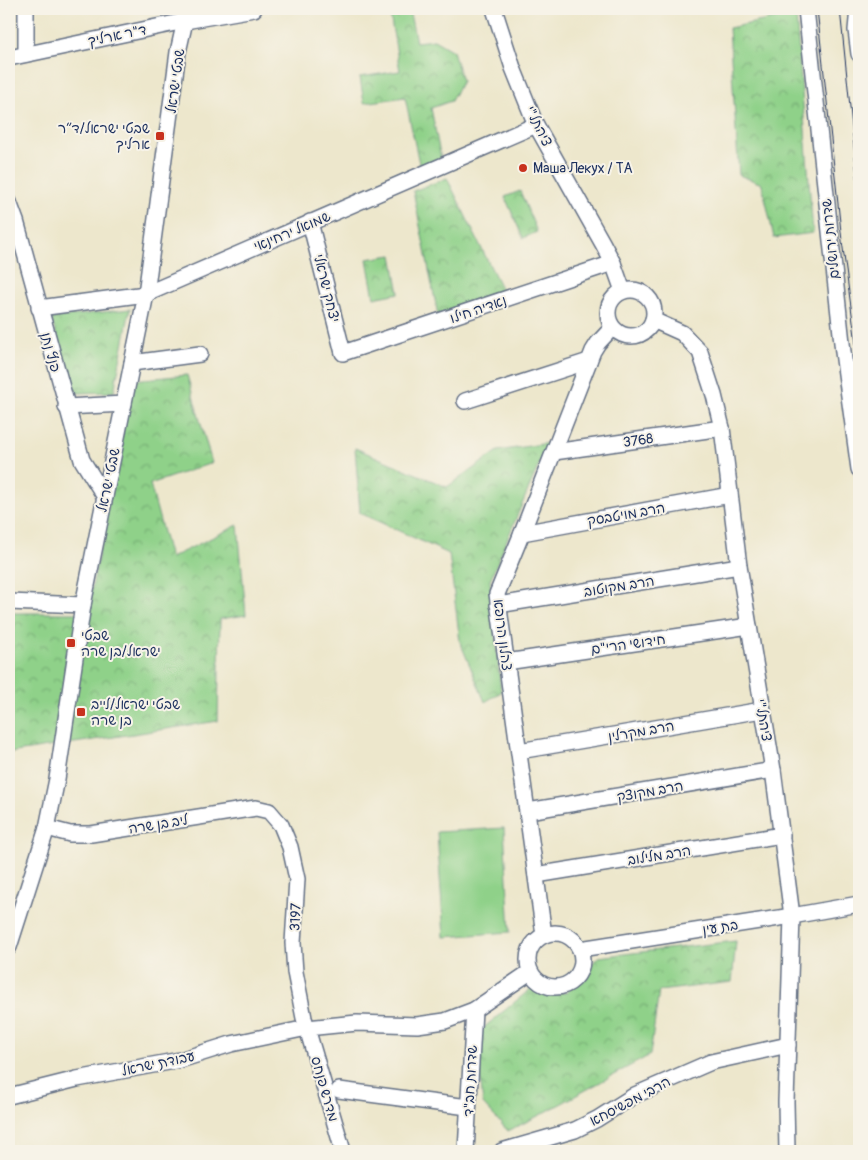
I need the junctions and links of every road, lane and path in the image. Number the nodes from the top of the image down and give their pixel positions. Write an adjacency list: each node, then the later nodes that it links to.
1 (26, 9): 9 (street)
2 (254, 9): 6 (street, ד"ר ארליך)
3 (494, 9): 12 (street, ציהתל"י)
4 (806, 9): 30 (street, שדרות ירושלים)
5 (858, 9): 10 (street)
6 (185, 15): 7 (street, ד"ר ארליך); 8 (street, שבטי ישראל)
7 (152, 28): 8 (street); 9 (street, ד"ר ארליך)
8 (178, 52): 17 (street, שבטי ישראל)
9 (26, 54): 11 (street, ד"ר ארליך)
10 (859, 54)
11 (9, 58)
12 (536, 125): 14 (street, שמואל ירחינאי); 15 (street, ציהתל"י)
13 (9, 202): 18 (street, פנץ נתן)
14 (310, 222): 17 (street, שמואל ירחינאי); 21 (street, יצחק ישראלי)
15 (613, 263): 16 (street, ציהתל"י); 21 (street, נאדיה חילו)
16 (623, 291): 19 (street); 20 (street)
17 (146, 294): 18 (street, שמואל ירחינאי); 24 (street, שבטי ישראל)
18 (39, 308): 27 (street, פנץ נתן)
19 (653, 320): 20 (street); 28 (street, ציהתל"י)
20 (612, 328): 23 (street, צהלון הרופא)
21 (343, 353)
22 (200, 354): 24 (street)
23 (589, 361): 25 (street); 29 (street, צהלון הרופא)
24 (132, 363): 26 (street, שבטי ישראל)
25 (465, 401)
26 (124, 404): 27 (street); 32 (street, שבטי ישראל)
27 (66, 407): 32 (street, פנץ נתן)
28 (722, 428): 29 (street, 3768); 31 (street, ציהתל"י)
29 (554, 452): 33 (street, צהלון הרופא)
30 (859, 469)
31 (730, 495): 33 (street, הרב מויטבסק); 34 (street, ציהתל"י)
32 (105, 497): 36 (street, שבטי ישראל)
33 (522, 533): 37 (street, צהלון הרופא)
34 (740, 566): 37 (street, הרב מקוטוב); 38 (street, ציהתל"י)
35 (9, 602): 36 (street)
36 (83, 605): 45 (street, שבטי ישראל)
37 (498, 606): 39 (street, צהלון הרופא)
38 (749, 626): 39 (street, חידושי הרי"ם); 40 (street, ציהתל"י)
39 (506, 662): 41 (street, צהלון הרופא)
40 (762, 710): 41 (street, הרב מקרלין); 42 (street, ציהתל"י)
41 (519, 751): 44 (street, צהלון הרופא)
42 (773, 770): 44 (street, הרב מקוצק); 46 (street, ציהתל"י)
43 (269, 811): 45 (street, ליב בן שרה); 55 (street, 3197)
44 (528, 812): 47 (street, צהלון הרופא)
45 (47, 828): 51 (street, שבטי ישראל)
46 (782, 836): 47 (street, הרב מלילוב); 49 (street, ציהתל"י)
47 (536, 874): 50 (street, צהלון הרופא)
48 (859, 904): 49 (street, בת עין)
49 (792, 916): 52 (street, בת עין); 56 (street, ציהתל"י)
50 (544, 935): 52 (street); 53 (street)
51 (9, 946)
52 (580, 949): 53 (street)
53 (530, 972): 54 (street)
54 (474, 1010): 55 (street); 59 (street, שדרות חב"ד)
55 (307, 1028): 58 (street, עבודת ישראל); 60 (street, מדרש פנחס)
56 (788, 1044): 62 (street, הרבי מפשיסחא); 63 (street, ציהתל"י)
57 (339, 1090): 59 (street)
58 (9, 1096)
59 (468, 1107): 61 (street, שדרות חב"ד)
60 (343, 1151)
61 (466, 1151)
62 (502, 1151)
63 (787, 1151)

